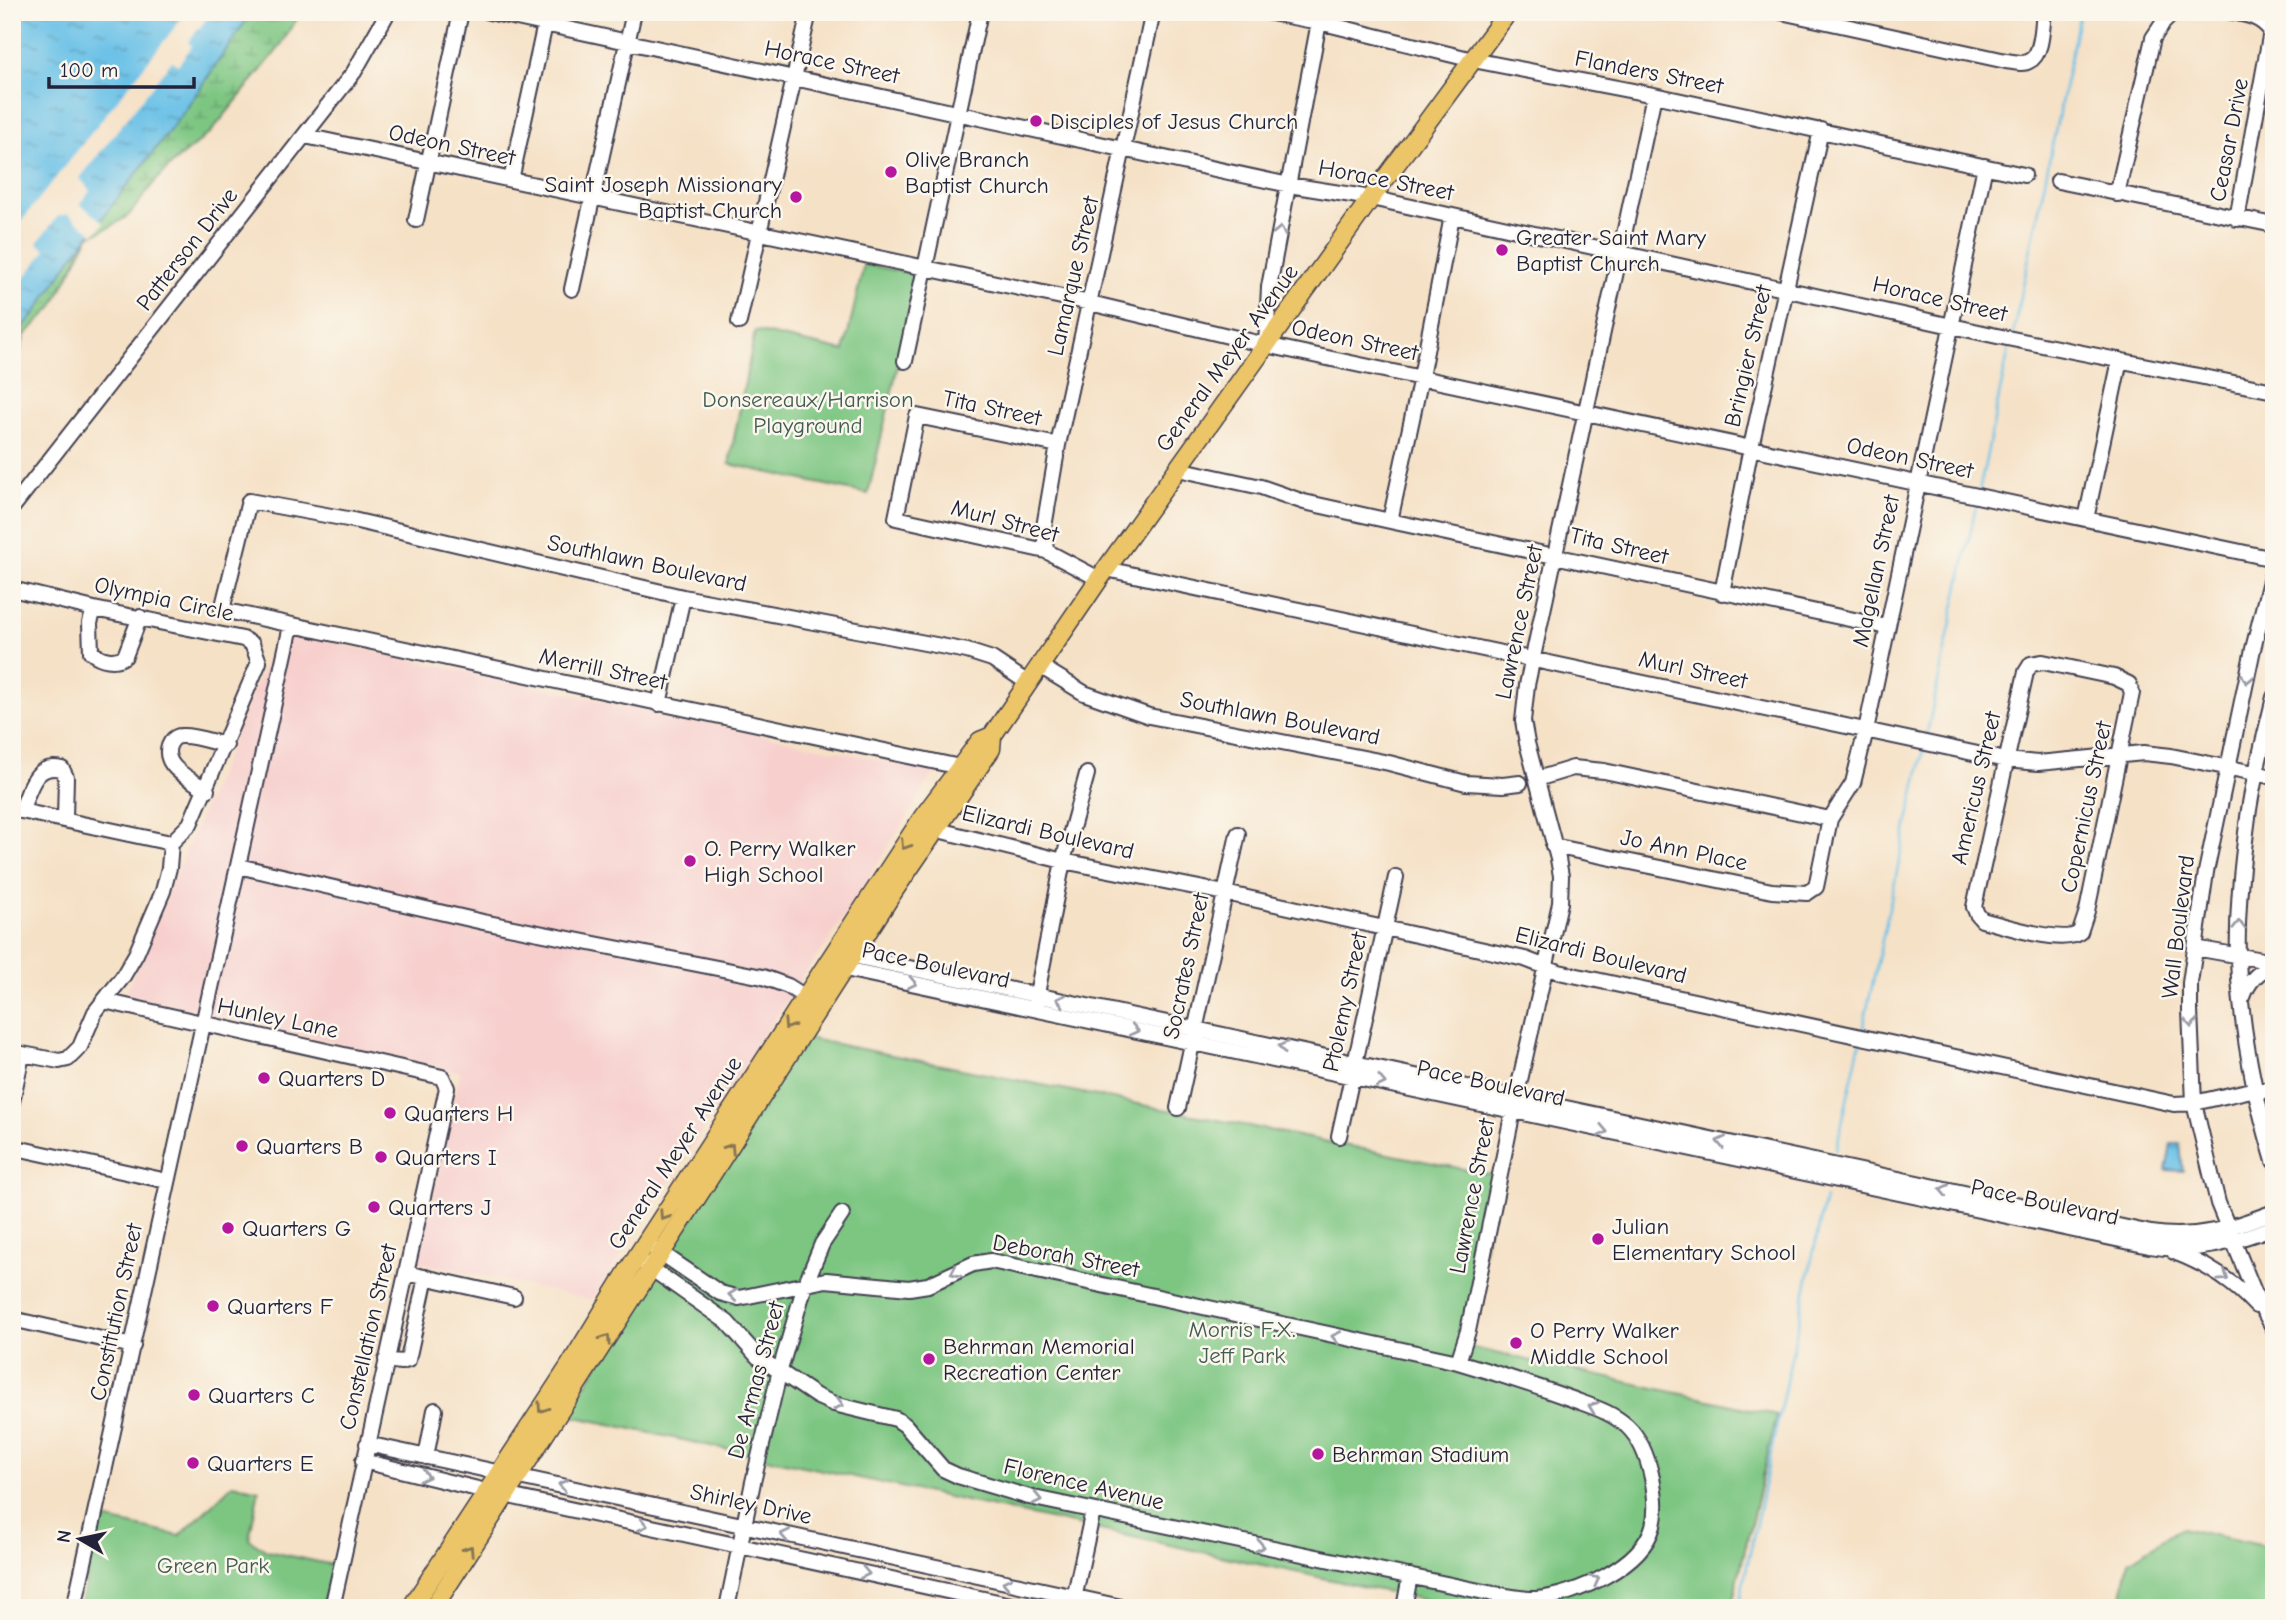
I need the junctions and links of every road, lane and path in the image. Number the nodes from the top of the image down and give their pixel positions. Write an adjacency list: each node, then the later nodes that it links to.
1 (388, 12): 22 (street, Patterson Drive)
2 (461, 12): 24 (street)
3 (489, 12): 15 (street, Horace Street)
4 (634, 12): 16 (street)
5 (809, 12): 18 (street)
6 (979, 12): 20 (street)
7 (1153, 12): 23 (street, Lamarque Street)
8 (1266, 12): 14 (street, Flanders Street)
9 (1507, 12): 17 (main road, General Meyer Avenue)
10 (1781, 12): 11 (street)
11 (2044, 12)
12 (2174, 12): 30 (street)
13 (2231, 12): 35 (street, Ceasar Drive)
14 (1319, 22): 17 (street, Flanders Street); 29 (street)
15 (545, 24): 16 (street, Horace Street); 27 (street)
16 (628, 41): 18 (street, Horace Street); 31 (street)
17 (1473, 60): 19 (street, Flanders Street); 32 (main road, General Meyer Avenue)
18 (794, 77): 20 (street, Horace Street); 37 (street)
19 (1654, 95): 21 (street, Flanders Street); 38 (street, Lawrence Street)
20 (958, 112): 23 (street, Horace Street); 39 (street)
21 (1821, 130): 25 (street, Flanders Street); 40 (street, Bringier Street)
22 (305, 136): 24 (street, Odeon Street); 55 (street, Patterson Drive)
23 (1124, 148): 29 (street, Horace Street); 42 (street, Lamarque Street)
24 (428, 163): 27 (street, Odeon Street); 34 (street)
25 (1985, 166): 26 (street, Flanders Street); 44 (street, Magellan Street)
26 (2024, 175)
27 (510, 180): 31 (street, Odeon Street)
28 (2058, 181): 30 (street)
29 (1289, 185): 32 (street, Horace Street); 45 (street, one-way to 29)
30 (2117, 194): 35 (street)
31 (593, 197): 37 (street, Odeon Street); 41 (street)
32 (1371, 198): 33 (street, Horace Street); 45 (main road, General Meyer Avenue)
33 (1452, 216): 38 (street, Horace Street); 48 (street)
34 (416, 219)
35 (2237, 219): 36 (street)
36 (2274, 225)
37 (759, 234): 39 (street, Odeon Street); 43 (street)
38 (1619, 254): 40 (street, Horace Street); 50 (street, Lawrence Street)
39 (925, 269): 42 (street, Odeon Street); 46 (street)
40 (1787, 288): 44 (street, Horace Street); 52 (street, Bringier Street)
41 (572, 289)
42 (1090, 303): 45 (street, Odeon Street); 51 (street, Lamarque Street)
43 (739, 322)
44 (1951, 326): 47 (street, Horace Street); 54 (street, Magellan Street)
45 (1266, 345): 48 (street, Odeon Street); 53 (main road, General Meyer Avenue)
46 (905, 360)
47 (2120, 360): 49 (street, Horace Street); 57 (street)
48 (1421, 377): 50 (street, Odeon Street); 58 (street)
49 (2274, 390)
50 (1586, 414): 52 (street, Odeon Street); 60 (street, Lawrence Street)
51 (1058, 445): 56 (street, Tita Street); 59 (street, Lamarque Street)
52 (1751, 447): 54 (street, Odeon Street); 65 (street, Bringier Street)
53 (1178, 469): 58 (street, Tita Street); 63 (main road, General Meyer Avenue)
54 (1917, 483): 57 (street, Odeon Street); 71 (street, Magellan Street)
55 (14, 505)
56 (896, 518): 59 (street, Murl Street)
57 (2086, 519): 61 (street, Odeon Street)
58 (1390, 521): 60 (street, Tita Street)
59 (1046, 551): 63 (street, Murl Street)
60 (1556, 555): 65 (street, Tita Street); 72 (street, Lawrence Street)
61 (2274, 559)
62 (2274, 565): 82 (street, Wall Boulevard, one-way to 82)
63 (1102, 574): 72 (street, Murl Street); 73 (main road, General Meyer Avenue)
64 (12, 589): 67 (street, Olympia Circle)
65 (1722, 593): 71 (street, Tita Street)
66 (683, 597): 68 (street, Southlawn Boulevard); 74 (street, Southlawn Boulevard); 77 (street)
67 (94, 609): 69 (street, Olympia Circle); 69 (street)
68 (222, 610): 70 (street, Merrill Street)
69 (140, 617): 79 (street, Olympia Circle)
70 (291, 626): 77 (street, Merrill Street); 98 (street, Constitution Street)
71 (1887, 627): 78 (street, Magellan Street)
72 (1532, 660): 78 (street, Murl Street); 87 (street, Lawrence Street)
73 (1040, 666): 74 (main road, General Meyer Avenue); 88 (street, Southlawn Boulevard)
74 (1028, 683): 83 (main road, General Meyer Avenue)
75 (2130, 686): 80 (street, Copernicus Street); 81 (street, Americus Street)
76 (2274, 697): 85 (street)
77 (659, 704): 83 (street, Merrill Street)
78 (1866, 730): 81 (street, Murl Street); 92 (street, Magellan Street)
79 (226, 745): 89 (street, Olympia Circle); 89 (street)
80 (2120, 754): 81 (street, Murl Street); 82 (street, Murl Street); 102 (street, Copernicus Street)
81 (2006, 760): 102 (street, Americus Street)
82 (2228, 767): 85 (street, Murl Street); 104 (street, Wall Boulevard)
83 (966, 772): 93 (main road, General Meyer Avenue)
84 (1087, 774): 97 (street)
85 (2256, 774): 86 (street, Murl Street); 105 (street, one-way to 85)
86 (2274, 777)
87 (1537, 779): 92 (street); 96 (street, Lawrence Street)
88 (1520, 783)
89 (206, 790): 95 (street, Olympia Circle)
90 (17, 810): 91 (street); 91 (street)
91 (65, 819): 95 (street)
92 (1830, 819): 101 (street, Magellan Street)
93 (929, 823): 97 (street, Elizardi Boulevard); 106 (main road, General Meyer Avenue)
94 (1238, 834): 100 (street, Socrates Street)
95 (171, 843): 109 (street)
96 (1553, 846): 101 (street, Jo Ann Place); 108 (street, Lawrence Street)
97 (1063, 861): 100 (street, Elizardi Boulevard); 111 (street)
98 (237, 866): 110 (street); 113 (street, Constitution Street)
99 (1396, 877): 103 (street, Ptolemy Street)
100 (1225, 893): 103 (street, Elizardi Boulevard); 114 (street, Socrates Street)
101 (1807, 893)
102 (1982, 920)
103 (1384, 929): 108 (street, Elizardi Boulevard); 116 (street, Ptolemy Street)
104 (2195, 947): 105 (street); 121 (street, Wall Boulevard, one-way to 121)
105 (2239, 956): 107 (street); 112 (street)
106 (843, 961): 110 (main road, General Meyer Avenue); 111 (street, Pace Boulevard)
107 (2274, 963): 112 (street)
108 (1546, 966): 121 (street, Elizardi Boulevard); 122 (street, Lawrence Street)
109 (104, 1001): 113 (street, Hunley Lane); 115 (street)
110 (813, 1002): 134 (main road, General Meyer Avenue)
111 (1036, 1002): 114 (street, Pace Boulevard)
112 (2242, 1002): 118 (street)
113 (202, 1025): 117 (street, Hunley Lane); 127 (street, Constitution Street)
114 (1194, 1035): 116 (street, Pace Boulevard); 123 (street, Socrates Street)
115 (17, 1054): 120 (street)
116 (1354, 1070): 122 (street, Pace Boulevard); 124 (street, Ptolemy Street)
117 (442, 1077): 135 (street, Constellation Street)
118 (2256, 1088): 119 (street, Elizardi Boulevard); 121 (street, Elizardi Boulevard); 126 (street)
119 (2274, 1092)
120 (12, 1102)
121 (2194, 1103): 131 (street, Wall Boulevard)
122 (1514, 1104): 132 (street, Pace Boulevard); 143 (street, Lawrence Street)
123 (1178, 1108)
124 (1339, 1136)
125 (12, 1147): 127 (street)
126 (2274, 1161)
127 (167, 1181): 141 (street, Constitution Street)
128 (2274, 1212): 131 (street, Pace Boulevard)
129 (842, 1214): 137 (street, De Armas Street)
130 (2274, 1227): 131 (street, Pace Boulevard)
131 (2230, 1236): 132 (street, Pace Boulevard); 133 (street, Pace Boulevard); 140 (street, Wall Boulevard)
132 (2136, 1237): 133 (street, Pace Boulevard)
133 (2163, 1248): 140 (street, one-way to 140)
134 (653, 1255): 137 (street, Deborah Street, one-way to 134); 144 (street, Florence Avenue); 149 (main road, General Meyer Avenue, one-way to 149); 150 (main road, General Meyer Avenue, one-way to 134)
135 (406, 1273): 136 (street); 142 (street, Constellation Street)
136 (425, 1277): 138 (street); 142 (street)
137 (805, 1285): 143 (street, Deborah Street, one-way to 137); 144 (street, De Armas Street)
138 (513, 1297)
139 (12, 1319): 141 (street)
140 (2272, 1326)
141 (133, 1346): 158 (street, Constitution Street)
142 (386, 1360): 146 (street, Constellation Street)
143 (1458, 1362): 156 (street, one-way to 143)
144 (780, 1370): 153 (street, Florence Avenue, one-way to 153); 154 (street, De Armas Street)
145 (435, 1410): 147 (street)
146 (367, 1444): 147 (street, Shirley Drive); 148 (street, Constellation Street)
147 (426, 1457): 149 (street, Shirley Drive)
148 (363, 1461): 151 (street, Shirley Drive, one-way to 151); 159 (street, Constellation Street)
149 (499, 1472): 150 (street, Shirley Drive); 151 (main road, General Meyer Avenue)
150 (518, 1475): 152 (main road, General Meyer Avenue); 154 (street, Shirley Drive, one-way to 150)
151 (486, 1491): 152 (street, Shirley Drive); 160 (main road, General Meyer Avenue)
152 (505, 1495): 155 (street, Shirley Drive, one-way to 155); 161 (main road, General Meyer Avenue, one-way to 152)
153 (1093, 1511): 156 (street, Florence Avenue, one-way to 156); 157 (street)
154 (744, 1527): 155 (street, De Armas Street); 157 (street, Shirley Drive, one-way to 154)
155 (740, 1546): 162 (street, De Armas Street); 163 (street, Shirley Drive, one-way to 163)
156 (1410, 1576): 165 (street)
157 (1073, 1602): 164 (street, Shirley Drive)
158 (74, 1608)
159 (332, 1608)
160 (411, 1608)
161 (433, 1608)
162 (727, 1608)
163 (1025, 1608)
164 (1126, 1608)
165 (1404, 1608)

